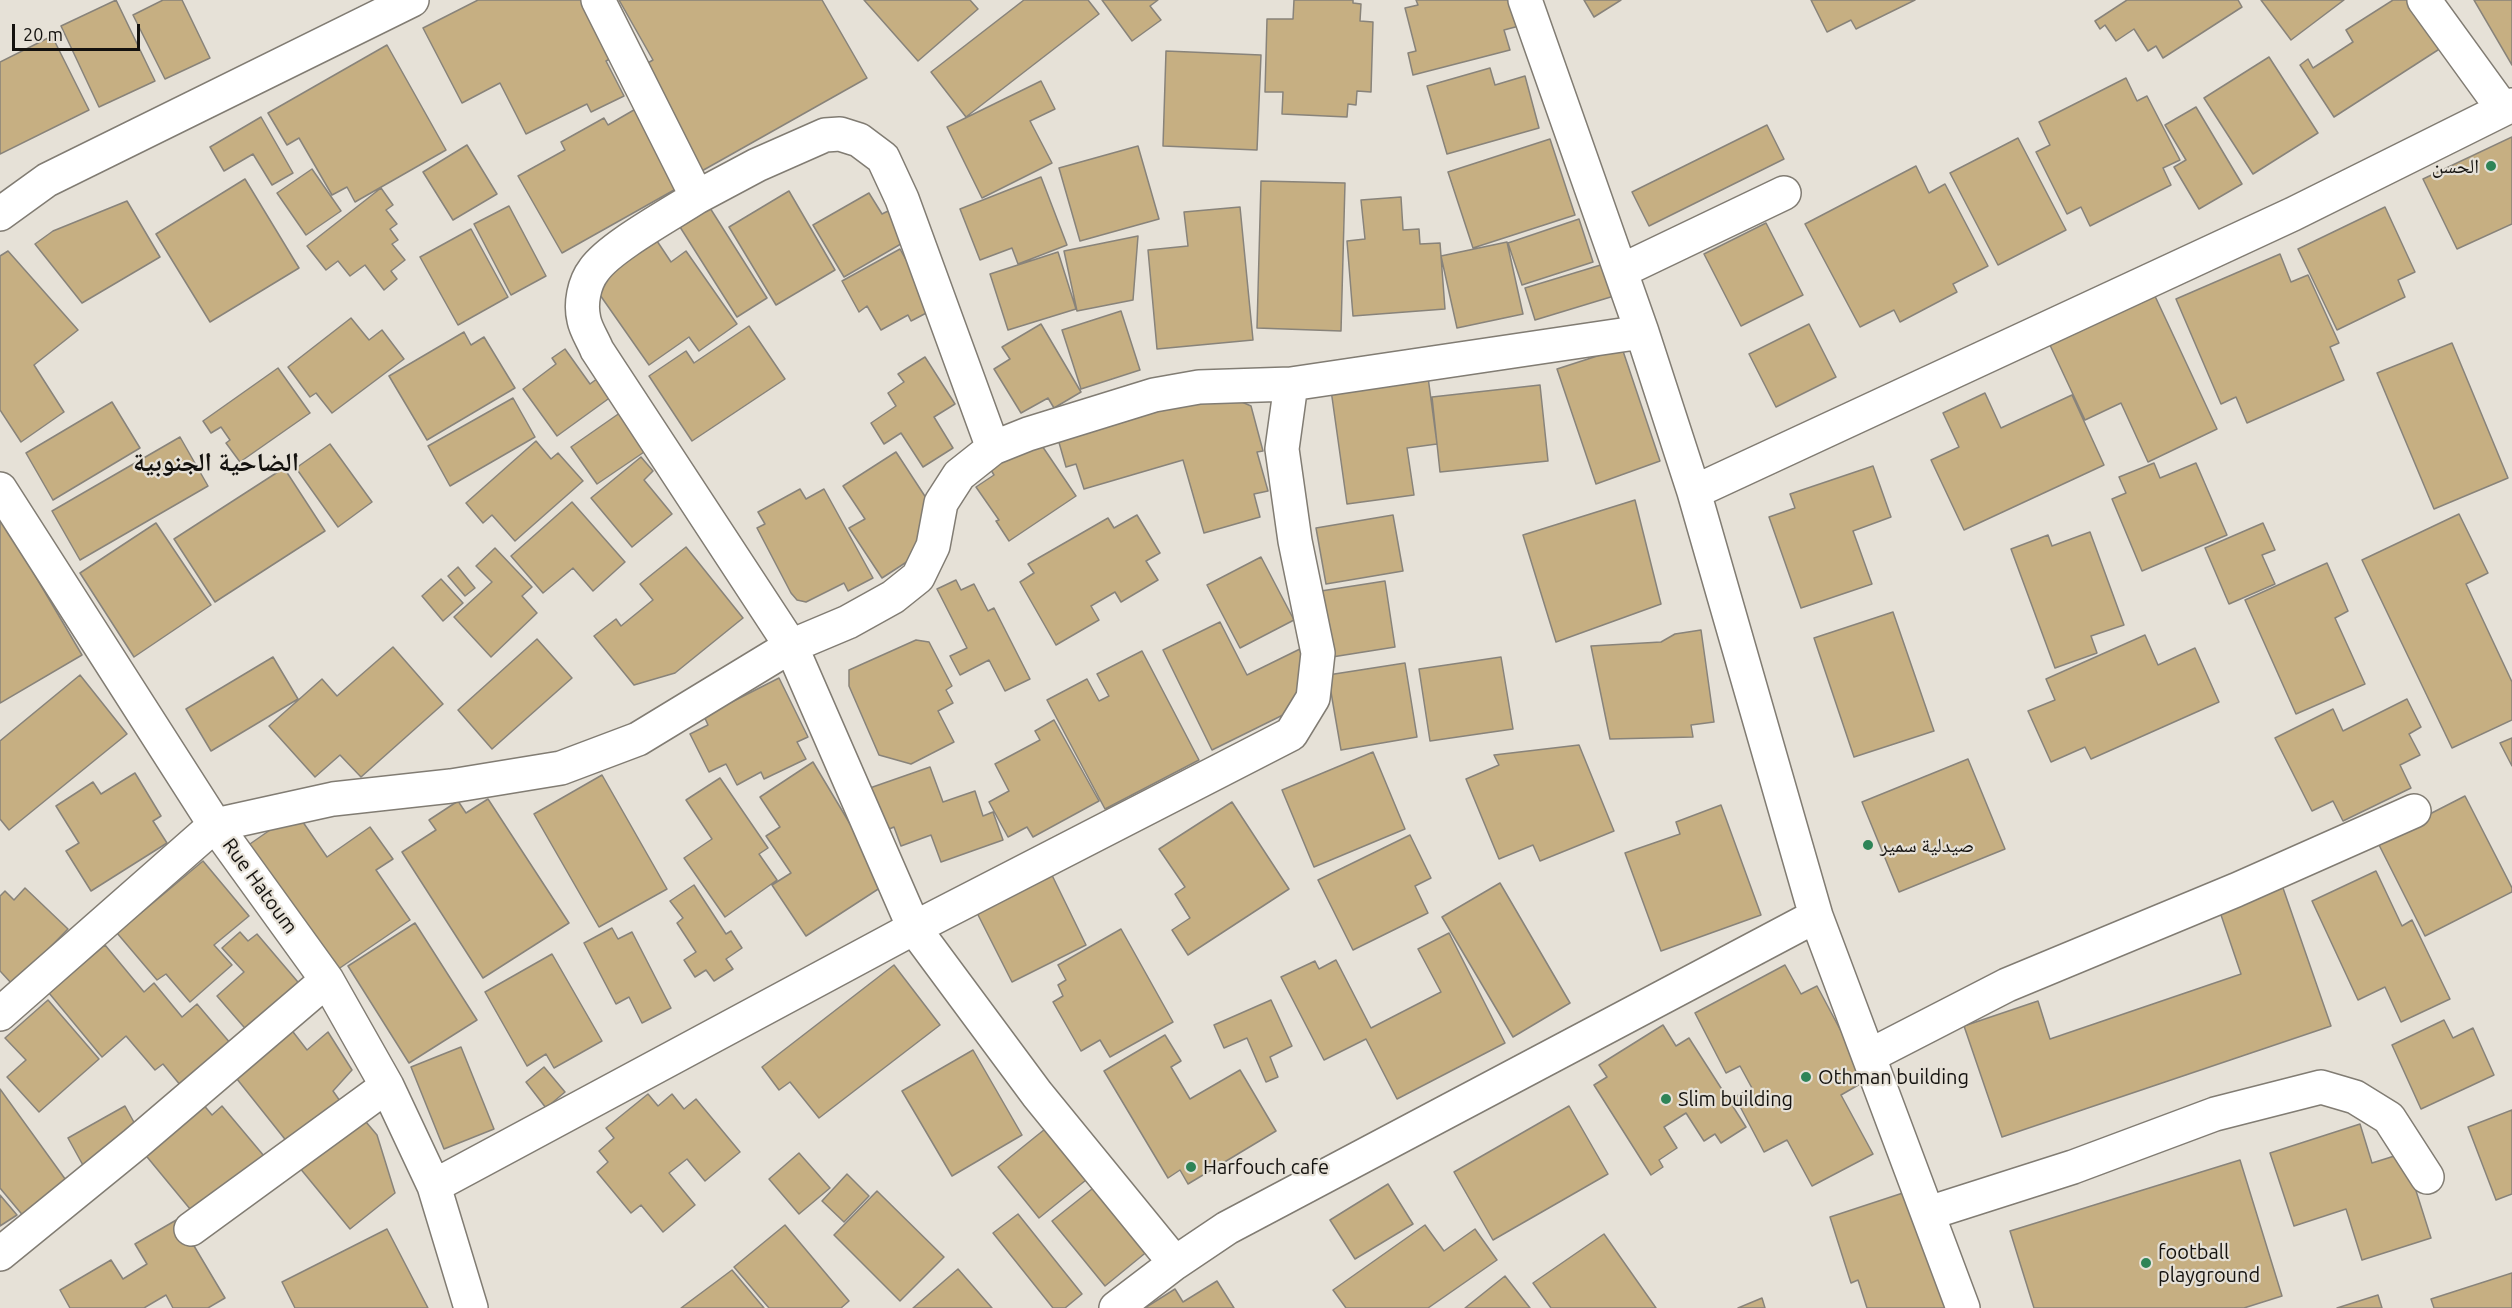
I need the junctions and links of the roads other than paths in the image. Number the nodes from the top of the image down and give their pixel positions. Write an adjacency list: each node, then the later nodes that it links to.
1 (412, 0): 8 (street)
2 (598, 0): 7 (street)
3 (1525, 0): 9 (street)
4 (2424, 0): 5 (street)
5 (2507, 107): 14 (street)
6 (1784, 193): 9 (street)
7 (697, 197): 12 (street); 15 (street)
8 (0, 214)
9 (1621, 271): 10 (street)
10 (1642, 332): 11 (street); 14 (street)
11 (1291, 384): 12 (street); 19 (street)
12 (993, 448): 15 (street)
13 (0, 489): 17 (street, Rue Hatoum)
14 (1694, 492): 18 (street)
15 (791, 646): 17 (street); 19 (street)
16 (2415, 811): 22 (street)
17 (215, 825): 20 (street, Rue Hatoum); 21 (street)
18 (1816, 916): 22 (street); 29 (street)
19 (914, 928): 25 (street); 29 (street)
20 (327, 980): 23 (street, Rue Hatoum); 28 (street)
21 (0, 1014)
22 (1869, 1056): 26 (street)
23 (387, 1086): 25 (street, Rue Hatoum); 27 (street)
24 (2427, 1177): 26 (street)
25 (434, 1186): 30 (street, Rue Hatoum)
26 (1929, 1213): 32 (street)
27 (191, 1229)
28 (0, 1254)
29 (1175, 1263): 31 (street)
30 (471, 1308)
31 (1116, 1308)
32 (1963, 1308)

